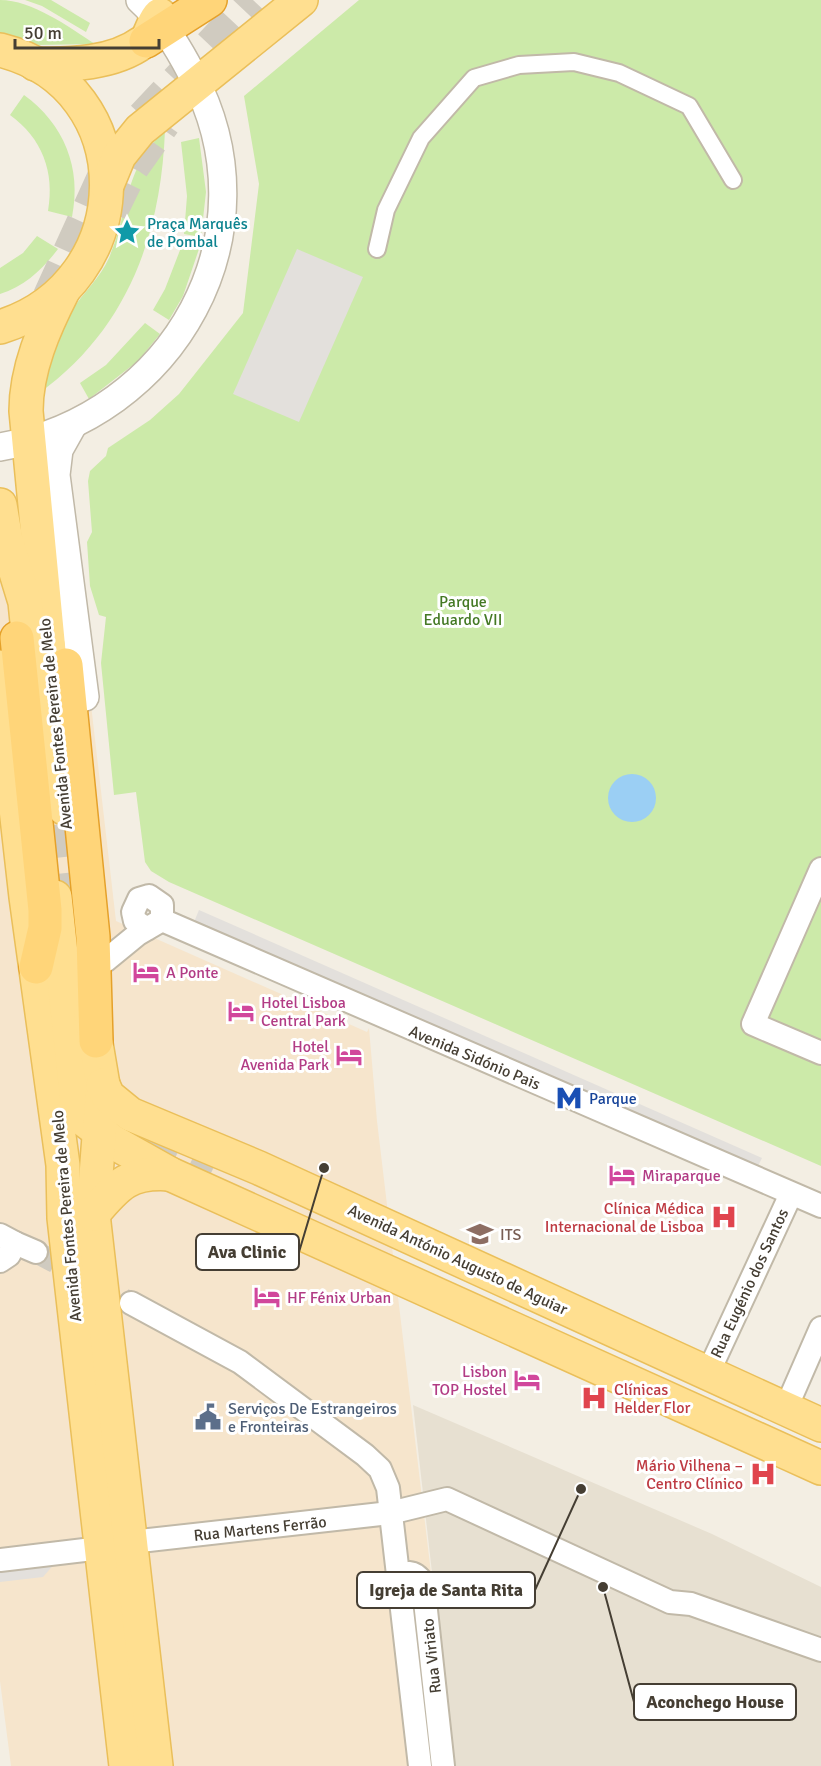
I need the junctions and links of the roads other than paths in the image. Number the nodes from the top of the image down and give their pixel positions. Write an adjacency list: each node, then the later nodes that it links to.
1 (210, 0): 3 (highway)
2 (301, 0): 6 (main road)
3 (157, 18): 5 (main road); 6 (street)
4 (0, 50): 5 (main road)
5 (35, 64): 8 (main road)
6 (197, 83): 8 (main road); 12 (street)
7 (733, 180): 9 (street)
8 (107, 185): 10 (main road)
9 (376, 249)
10 (63, 291): 11 (main road); 13 (main road, Avenida Fontes Pereira de Melo)
11 (0, 327)
12 (73, 425): 13 (street); 19 (street)
13 (14, 444): 22 (main road, Avenida Fontes Pereira de Melo)
14 (0, 505): 25 (main road, Avenida António Augusto de Aguiar)
15 (17, 638): 20 (highway)
16 (66, 665): 21 (highway, Avenida Fontes Pereira de Melo)
17 (0, 667): 20 (main road, Avenida Fontes Pereira de Melo)
18 (821, 869): 23 (street)
19 (105, 961): 21 (street); 28 (street, Avenida Sidónio Pais)
20 (36, 967): 41 (main road, Avenida Fontes Pereira de Melo)
21 (96, 1008): 22 (highway, Avenida Fontes Pereira de Melo)
22 (96, 1041): 24 (main road, Avenida Fontes Pereira de Melo)
23 (821, 1053)
24 (103, 1085): 25 (main road, Avenida Fontes Pereira de Melo); 35 (main road, Avenida António Augusto de Aguiar)
25 (98, 1130): 27 (main road, Avenida António Augusto de Aguiar); 30 (main road, Avenida Fontes Pereira de Melo)
26 (212, 1172): 36 (main road, Avenida António Augusto de Aguiar)
27 (170, 1174): 30 (main road); 36 (main road, Avenida António Augusto de Aguiar)
28 (791, 1194): 29 (street, Avenida Sidónio Pais); 35 (street, Rua Eugénio dos Santos)
29 (821, 1206)
30 (93, 1214): 41 (main road, Avenida Fontes Pereira de Melo)
31 (17, 1243): 32 (street)
32 (0, 1261)
33 (131, 1303): 40 (street, Rua Viriato)
34 (821, 1328): 37 (street)
35 (708, 1372): 37 (main road, Avenida António Augusto de Aguiar)
36 (658, 1393): 39 (main road, Avenida António Augusto de Aguiar)
37 (786, 1408): 38 (main road, Avenida António Augusto de Aguiar)
38 (821, 1425)
39 (821, 1468)
40 (390, 1513): 41 (street, Rua Martens Ferrão); 43 (street, Rua Viriato); 44 (street, Rua Martens Ferrão)
41 (116, 1545): 42 (street, Rua Martens Ferrão); 45 (main road, Avenida Fontes Pereira de Melo); 46 (main road, Avenida Fontes Pereira de Melo)
42 (0, 1560)
43 (398, 1584): 47 (street, Rua Viriato); 48 (street, Rua Viriato)
44 (821, 1650)
45 (126, 1766)
46 (156, 1766)
47 (420, 1766)
48 (443, 1766)

